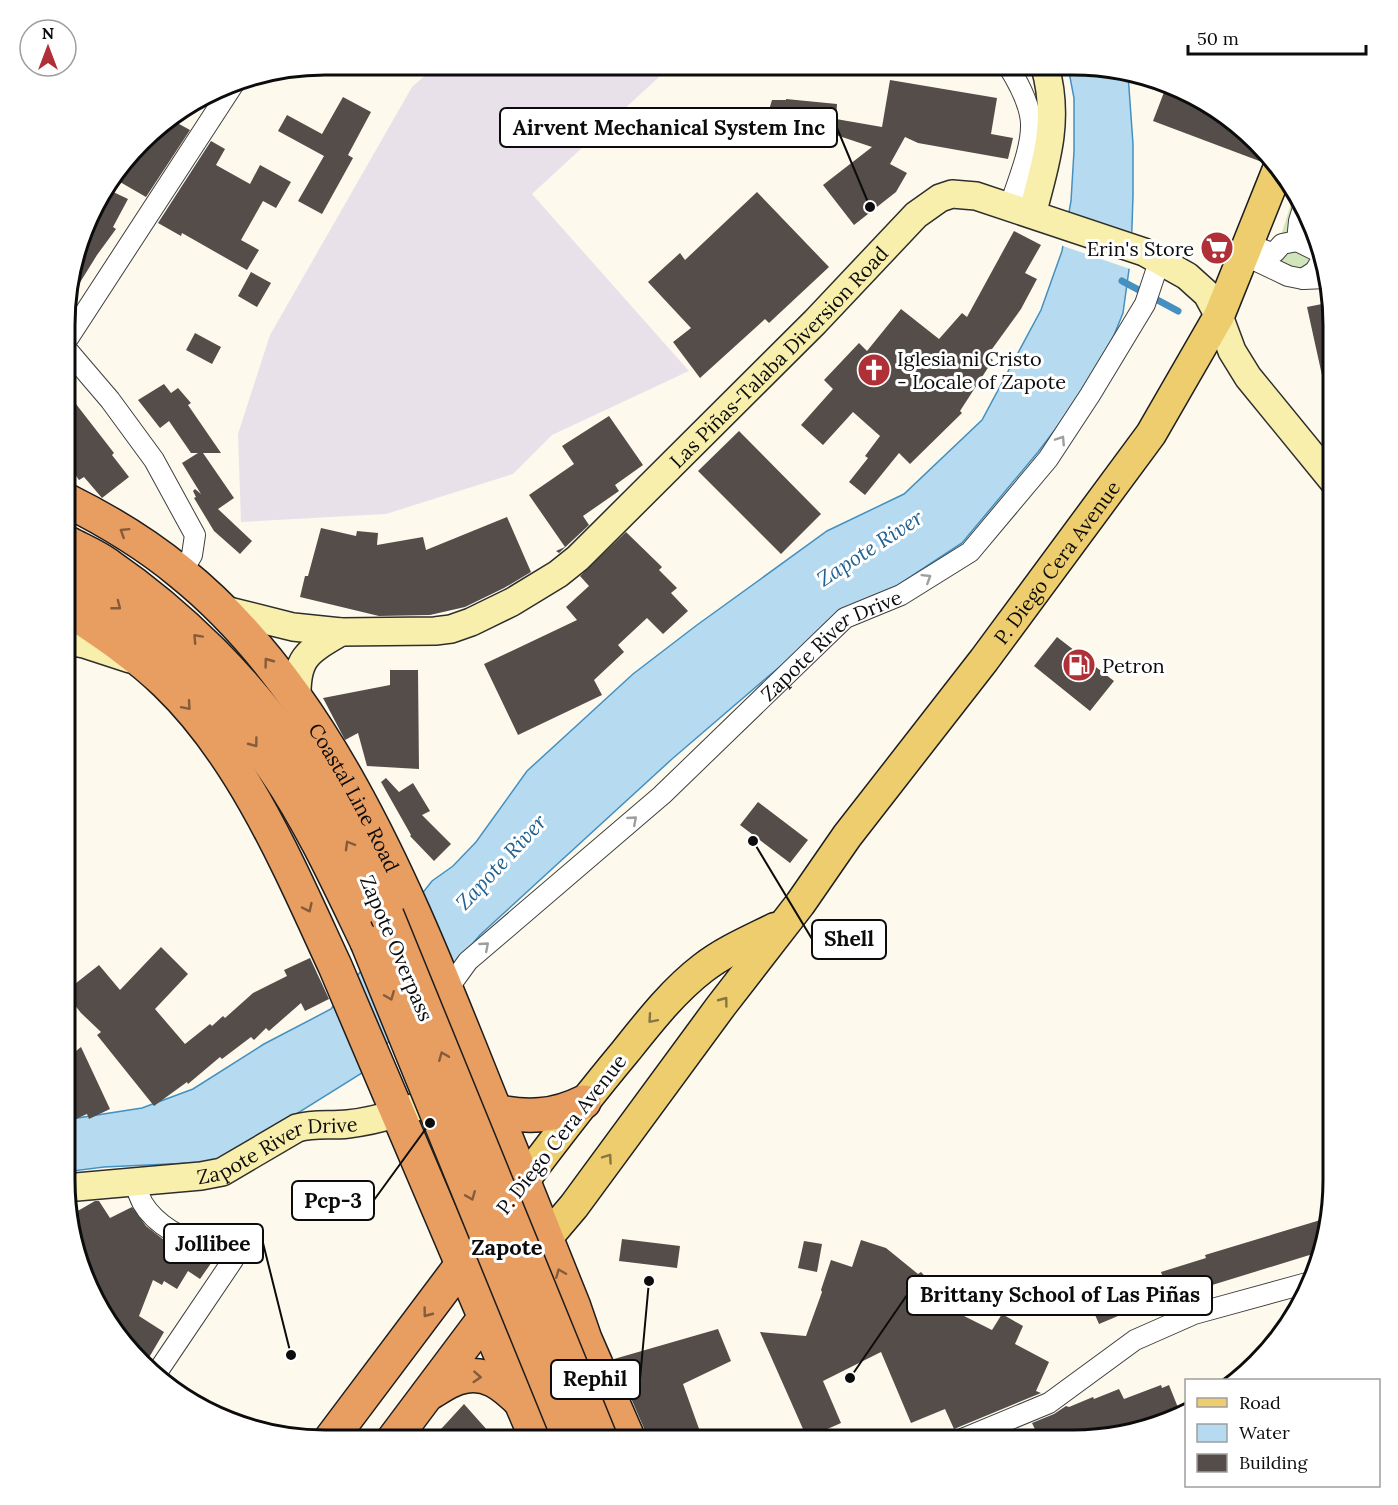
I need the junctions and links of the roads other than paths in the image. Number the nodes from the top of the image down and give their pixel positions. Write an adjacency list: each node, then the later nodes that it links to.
1 (1012, 75): 5 (street)
2 (1047, 75): 5 (street)
3 (226, 95): 13 (street)
4 (1275, 179): 9 (main road, P. Diego Cera Avenue)
5 (1021, 210): 10 (street, Las Piñas-Talaba Diversion Road); 22 (street, Las Piñas-Talaba Diversion Road)
6 (1300, 219): 7 (street)
7 (1297, 240): 8 (street); 9 (street)
8 (1311, 248)
9 (1255, 253): 11 (street); 12 (main road, P. Diego Cera Avenue)
10 (1153, 263): 12 (street, Las Piñas-Talaba Diversion Road); 27 (street, Zapote River Drive, one-way to 10)
11 (1317, 270)
12 (1219, 316): 15 (street, Las Piñas-Talaba Diversion Road); 26 (main road, P. Diego Cera Avenue)
13 (75, 328)
14 (75, 359): 18 (street)
15 (1323, 469)
16 (75, 505): 18 (highway, Coastal Line Road, one-way to 16)
17 (75, 547): 49 (highway, Zapote Overpass, one-way to 17, bridge)
18 (181, 573): 20 (highway, Coastal Line Road)
19 (75, 578): 48 (highway, Zapote Overpass, one-way to 48, bridge)
20 (221, 609): 22 (street, Las Piñas-Talaba Diversion Road); 25 (highway, Coastal Line Road, one-way to 20)
21 (75, 614): 24 (highway)
22 (341, 632): 25 (street, Las Piñas-Talaba Diversion Road)
23 (75, 643): 24 (street)
24 (146, 664): 30 (highway, one-way to 30)
25 (297, 699): 27 (highway, Coastal Line Road)
26 (783, 924): 29 (main road, P. Diego Cera Avenue, one-way to 29); 36 (main road, P. Diego Cera Avenue, one-way to 26)
27 (446, 986): 28 (highway, Coastal Line Road)
28 (483, 1081): 30 (street, Zapote River Drive); 31 (highway, Coastal Line Road)
29 (584, 1102): 31 (highway); 34 (main road, P. Diego Cera Avenue)
30 (399, 1114): 32 (highway); 33 (street, Zapote River Drive)
31 (500, 1123): 32 (highway); 34 (highway, Coastal Line Road)
32 (418, 1161): 37 (highway)
33 (136, 1181): 35 (street, Zapote River Drive); 42 (street)
34 (523, 1182): 36 (highway, Coastal Line Road); 37 (highway, P. Diego Cera Avenue)
35 (75, 1187)
36 (546, 1239): 39 (highway, P. Diego Cera Avenue); 40 (highway, Coastal Line Road, one-way to 36)
37 (461, 1265): 39 (highway); 45 (highway, P. Diego Cera Avenue, one-way to 45)
38 (1300, 1285): 51 (street)
39 (484, 1318): 41 (highway); 43 (highway, P. Diego Cera Avenue)
40 (585, 1339): 41 (highway); 50 (highway)
41 (505, 1364): 44 (highway)
42 (160, 1368)
43 (426, 1395): 44 (highway, one-way to 44); 46 (highway, P. Diego Cera Avenue)
44 (522, 1404): 47 (highway)
45 (337, 1430)
46 (400, 1430)
47 (533, 1430)
48 (566, 1430)
49 (597, 1430)
50 (625, 1430)
51 (984, 1430)

